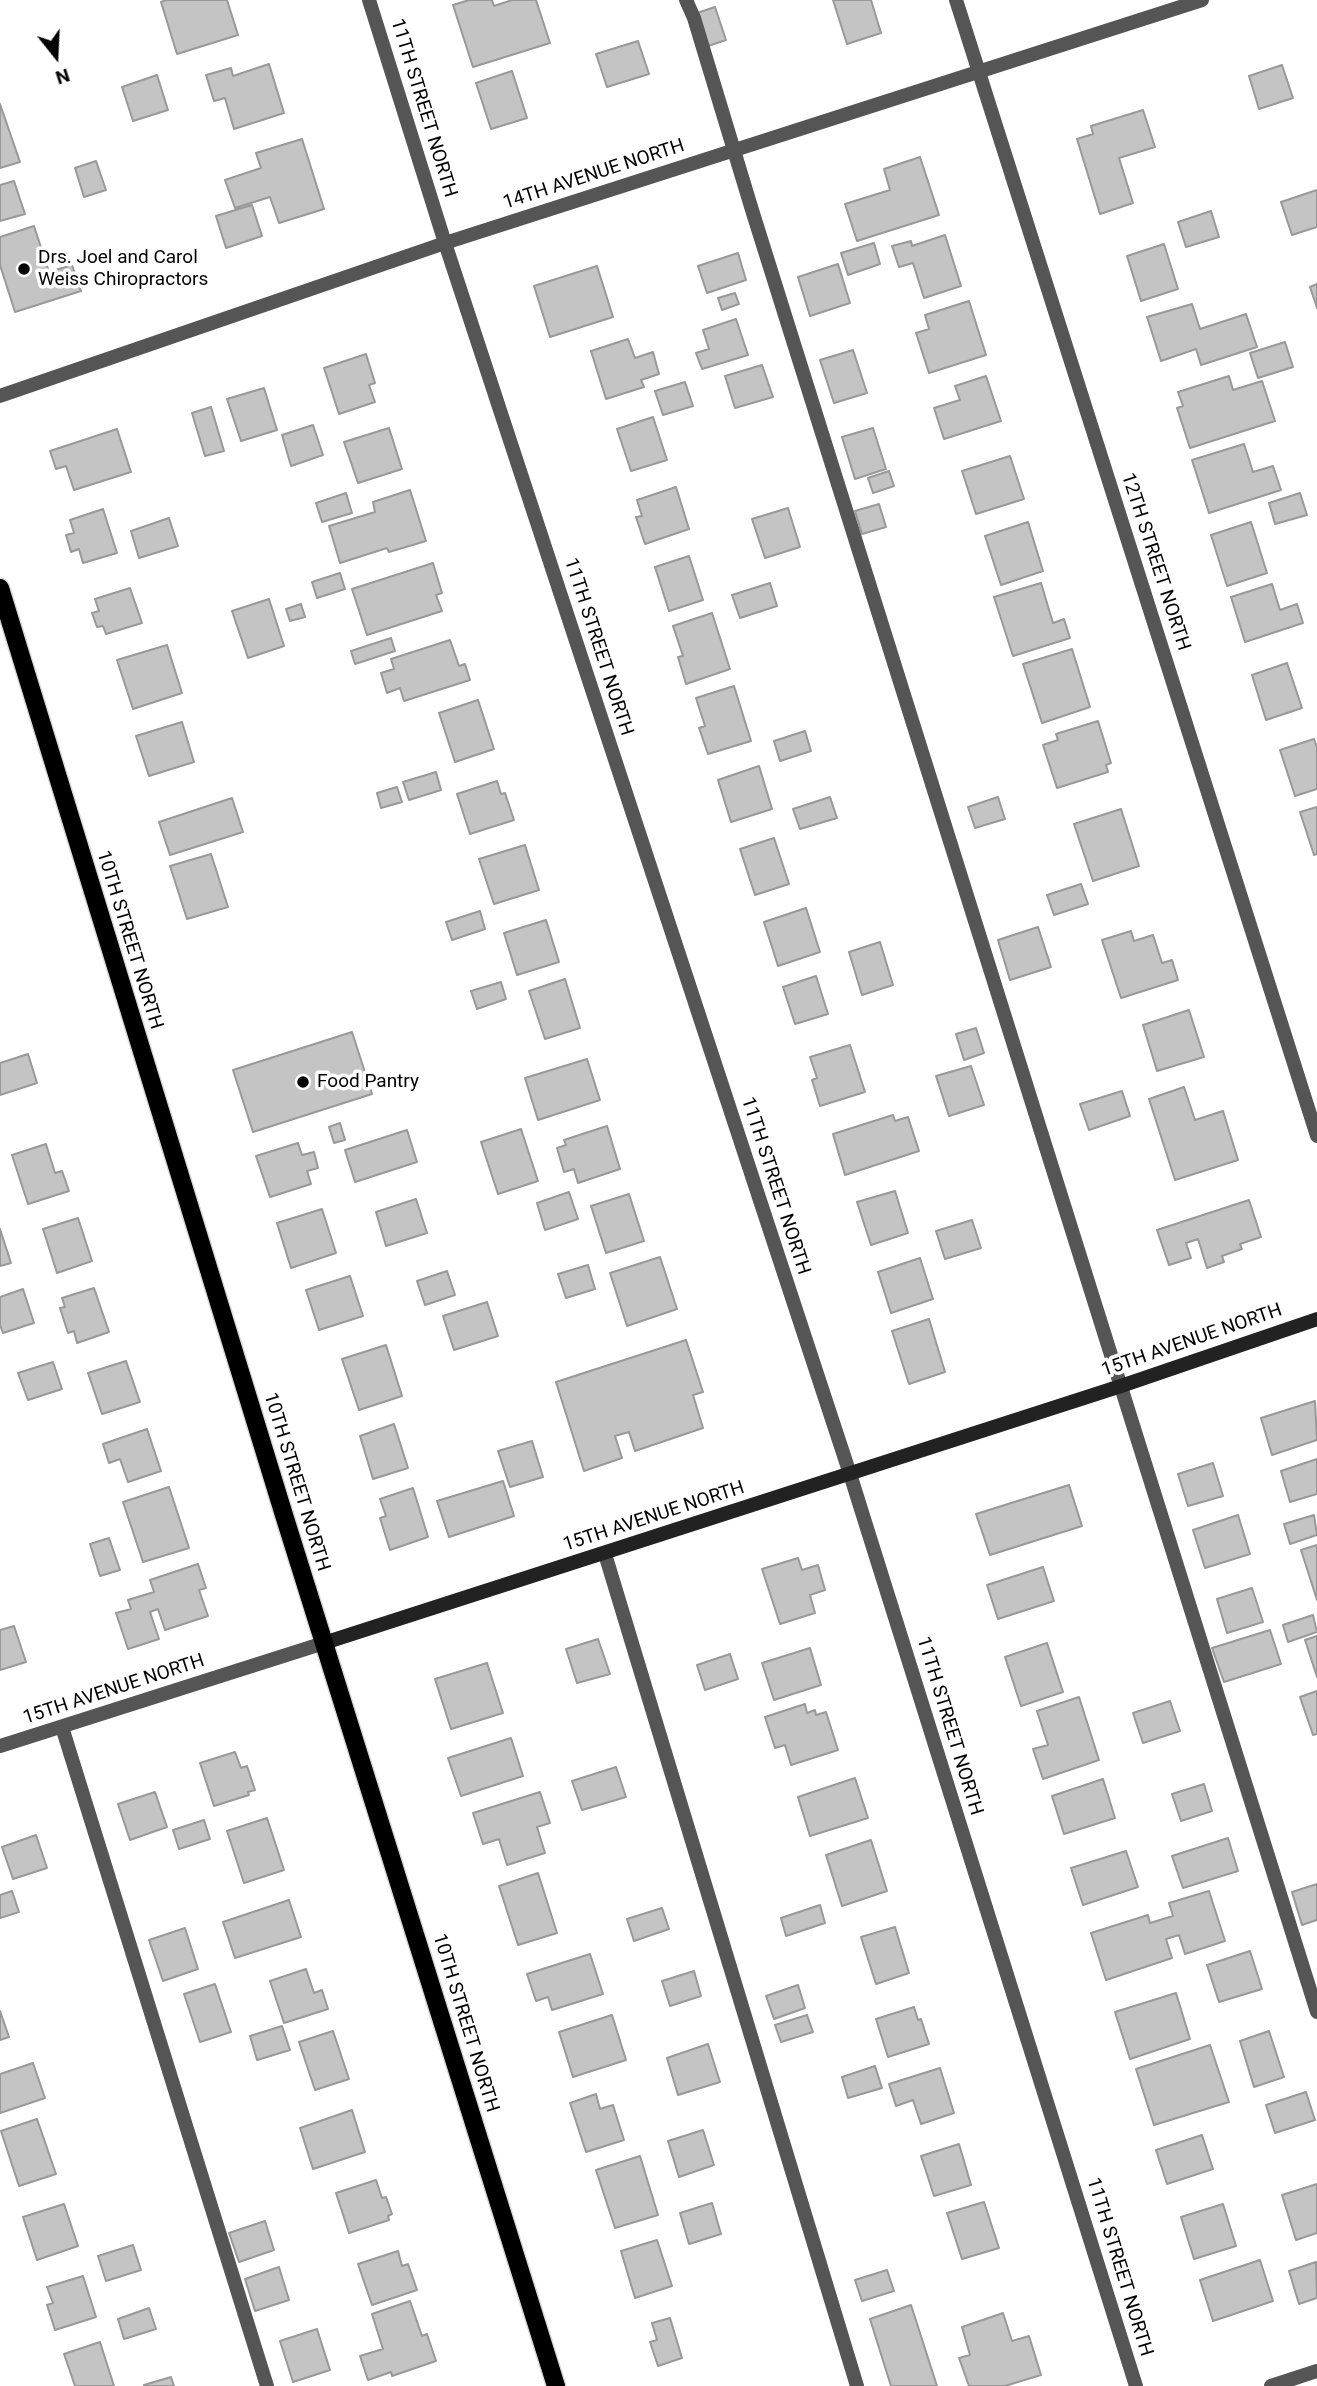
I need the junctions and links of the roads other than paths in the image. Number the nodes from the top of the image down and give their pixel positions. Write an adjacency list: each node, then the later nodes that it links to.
1 (369, 0): 7 (street, 11TH STREET NORTH)
2 (686, 0): 6 (street)
3 (956, 0): 5 (street, 12TH STREET NORTH)
4 (1202, 0): 5 (street, 14TH AVENUE NORTH)
5 (978, 72): 6 (street, 14TH AVENUE NORTH); 10 (street, 12TH STREET NORTH)
6 (733, 150): 7 (street, 14TH AVENUE NORTH); 12 (street)
7 (445, 243): 8 (street, 14TH AVENUE NORTH); 13 (street, 11TH STREET NORTH)
8 (0, 396)
9 (0, 588): 15 (main road, 10TH STREET NORTH)
10 (1317, 1136)
11 (1317, 1319): 12 (street, 15TH AVENUE NORTH)
12 (1121, 1386): 13 (street, 15TH AVENUE NORTH); 18 (street)
13 (850, 1474): 14 (street, 15TH AVENUE NORTH); 23 (street, 11TH STREET NORTH)
14 (605, 1554): 15 (street, 15TH AVENUE NORTH); 22 (street)
15 (324, 1643): 16 (street, 15TH AVENUE NORTH); 21 (main road, 10TH STREET NORTH)
16 (62, 1727): 17 (street, 15TH AVENUE NORTH); 20 (street)
17 (0, 1746)
18 (1317, 2012)
19 (1317, 2371): 24 (street)
20 (267, 2386)
21 (556, 2386)
22 (857, 2386)
23 (1136, 2386)
24 (1270, 2386)

